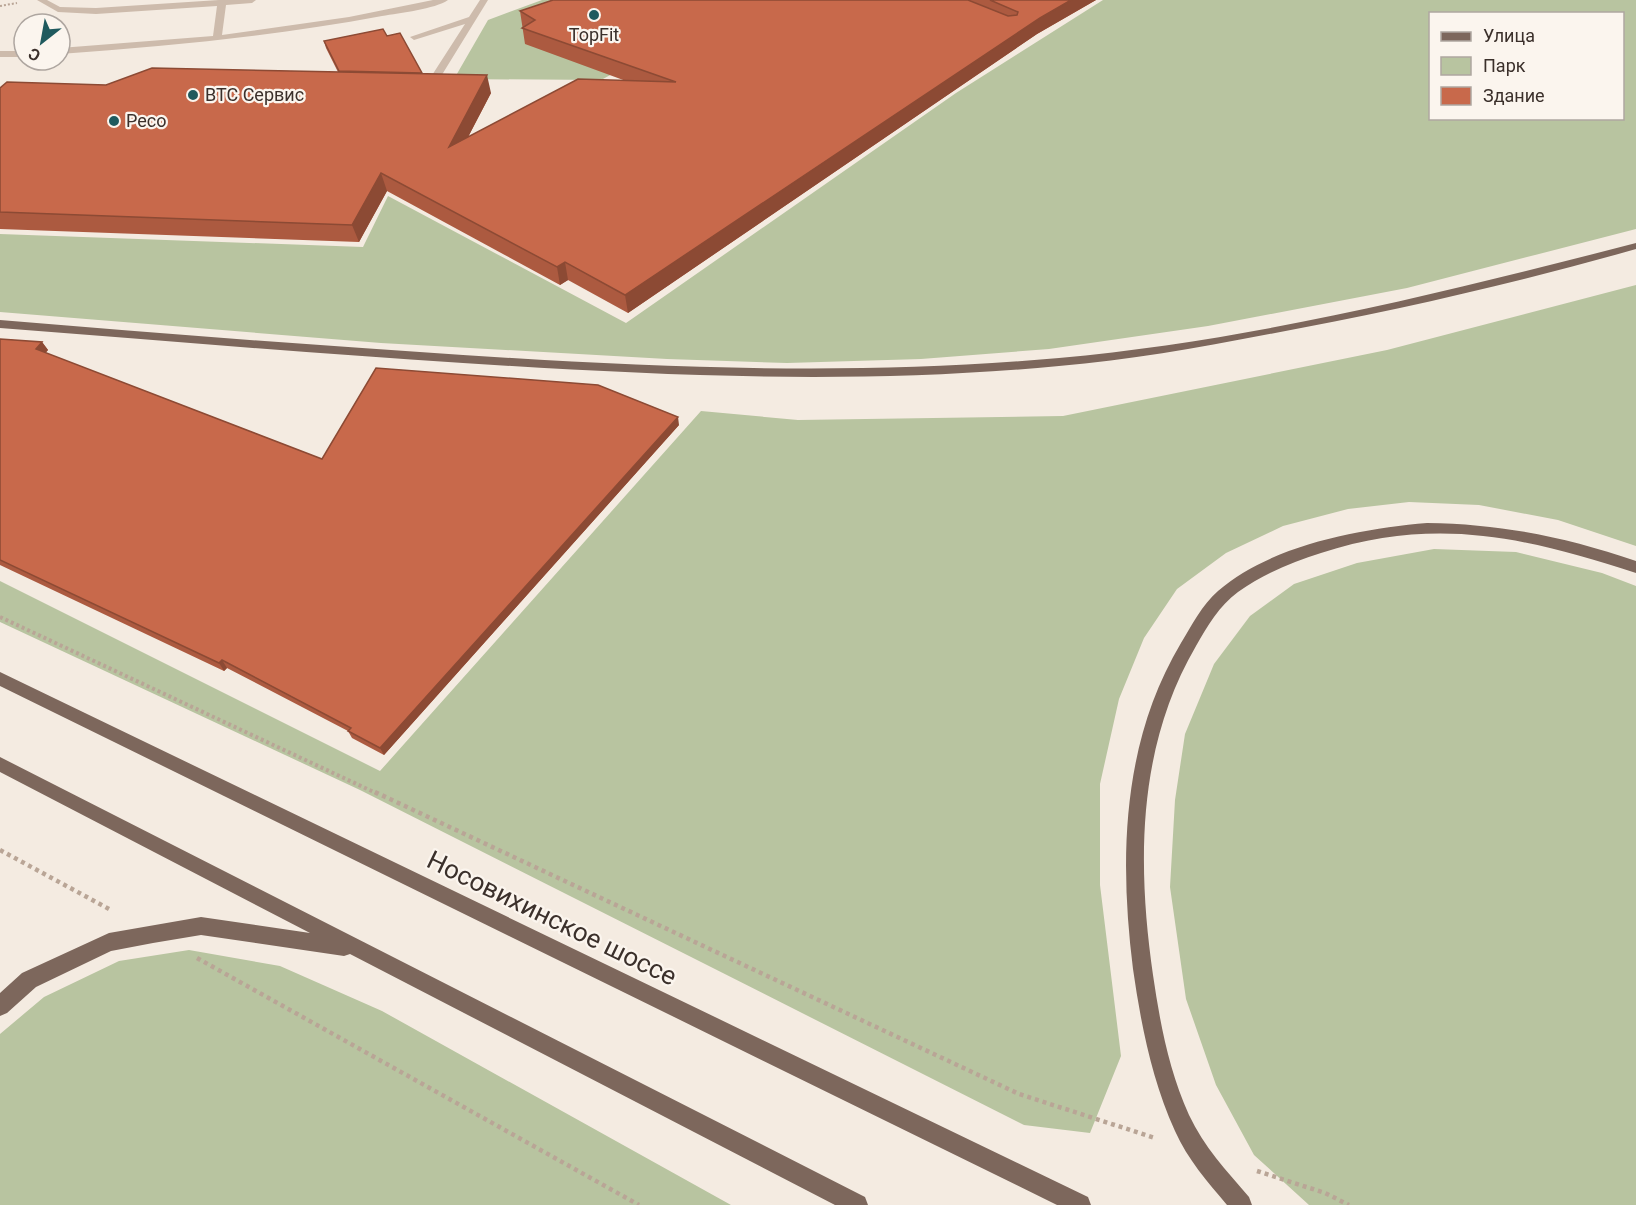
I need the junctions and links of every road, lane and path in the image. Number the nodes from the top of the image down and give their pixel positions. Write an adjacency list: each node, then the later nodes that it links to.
1 (41, 0): 5 (street)
2 (252, 0): 5 (street)
3 (444, 0): 7 (street)
4 (484, 0): 6 (street)
5 (223, 2): 7 (street)
6 (474, 18): 8 (street); 10 (street)
7 (217, 38): 9 (street)
8 (414, 38)
9 (72, 50)
10 (418, 85)
11 (1636, 246): 12 (main road)
12 (0, 324)
13 (1636, 567): 21 (main road)
14 (0, 617): 21 (path)
15 (0, 679): 25 (main road, Носовихинское шоссе)
16 (0, 764): 19 (main road)
17 (0, 850): 18 (path)
18 (153, 934): 19 (main road); 20 (main road); 23 (path)
19 (358, 949): 24 (main road)
20 (0, 1006)
21 (1197, 1152): 26 (main road)
22 (1250, 1169): 27 (path)
23 (639, 1205)
24 (857, 1205)
25 (1080, 1205)
26 (1241, 1205)
27 (1349, 1205)

